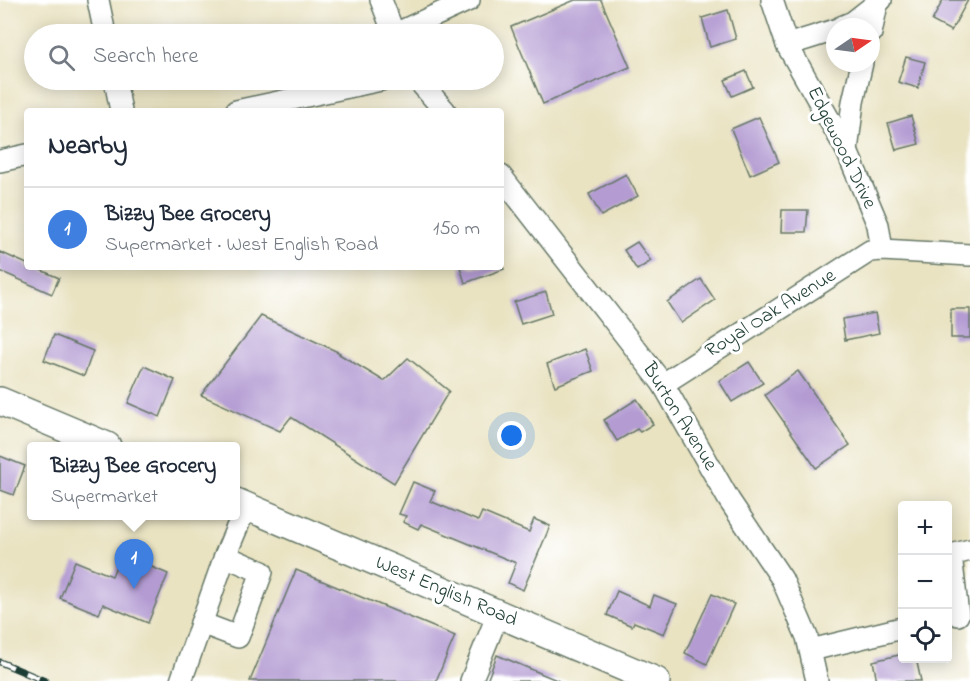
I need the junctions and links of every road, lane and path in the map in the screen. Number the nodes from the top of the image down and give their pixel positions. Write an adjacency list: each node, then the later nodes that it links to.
1 (98, 0): 8 (street)
2 (381, 0): 9 (street)
3 (469, 0): 10 (street)
4 (772, 0): 12 (street, Edgewood Drive)
5 (879, 2): 6 (street); 7 (street)
6 (858, 18)
7 (875, 18)
8 (103, 24)
9 (391, 24)
10 (417, 24)
11 (826, 33): 12 (street)
12 (787, 45): 20 (street, Edgewood Drive)
13 (860, 72): 20 (street)
14 (117, 90): 17 (street)
15 (339, 90): 18 (street)
16 (427, 90): 19 (street)
17 (120, 108)
18 (262, 108)
19 (442, 108)
20 (847, 151): 24 (street, Edgewood Drive)
21 (24, 156): 22 (street)
22 (0, 161)
23 (504, 180): 26 (street, Burton Avenue)
24 (882, 250): 25 (street); 26 (street, Royal Oak Avenue)
25 (970, 255)
26 (663, 384): 37 (street, Burton Avenue)
27 (0, 401): 28 (main road)
28 (95, 442)
29 (241, 504): 33 (main road, West English Road)
30 (236, 520): 32 (street)
31 (970, 550): 34 (street)
32 (225, 556): 35 (street); 35 (street)
33 (498, 614): 39 (street); 40 (main road, West English Road)
34 (958, 615)
35 (201, 623): 38 (street)
36 (898, 629): 37 (street)
37 (811, 650): 41 (street, Burton Avenue)
38 (180, 681)
39 (471, 681)
40 (656, 681)
41 (818, 681)

